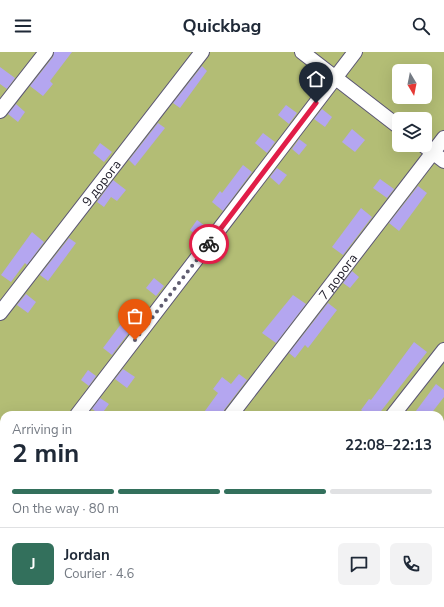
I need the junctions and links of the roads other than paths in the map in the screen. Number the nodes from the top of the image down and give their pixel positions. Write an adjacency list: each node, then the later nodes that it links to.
1 (46, 52): 6 (street)
2 (202, 52): 10 (street, 9 дорога)
3 (302, 52): 5 (street)
4 (355, 52): 5 (street)
5 (335, 78): 7 (street); 12 (street)
6 (0, 111)
7 (392, 122)
8 (444, 138): 9 (street, 7 дорога)
9 (433, 153): 13 (street, 7 дорога)
10 (0, 313)
11 (444, 350): 14 (street)
12 (80, 411)
13 (234, 411)
14 (396, 411)

